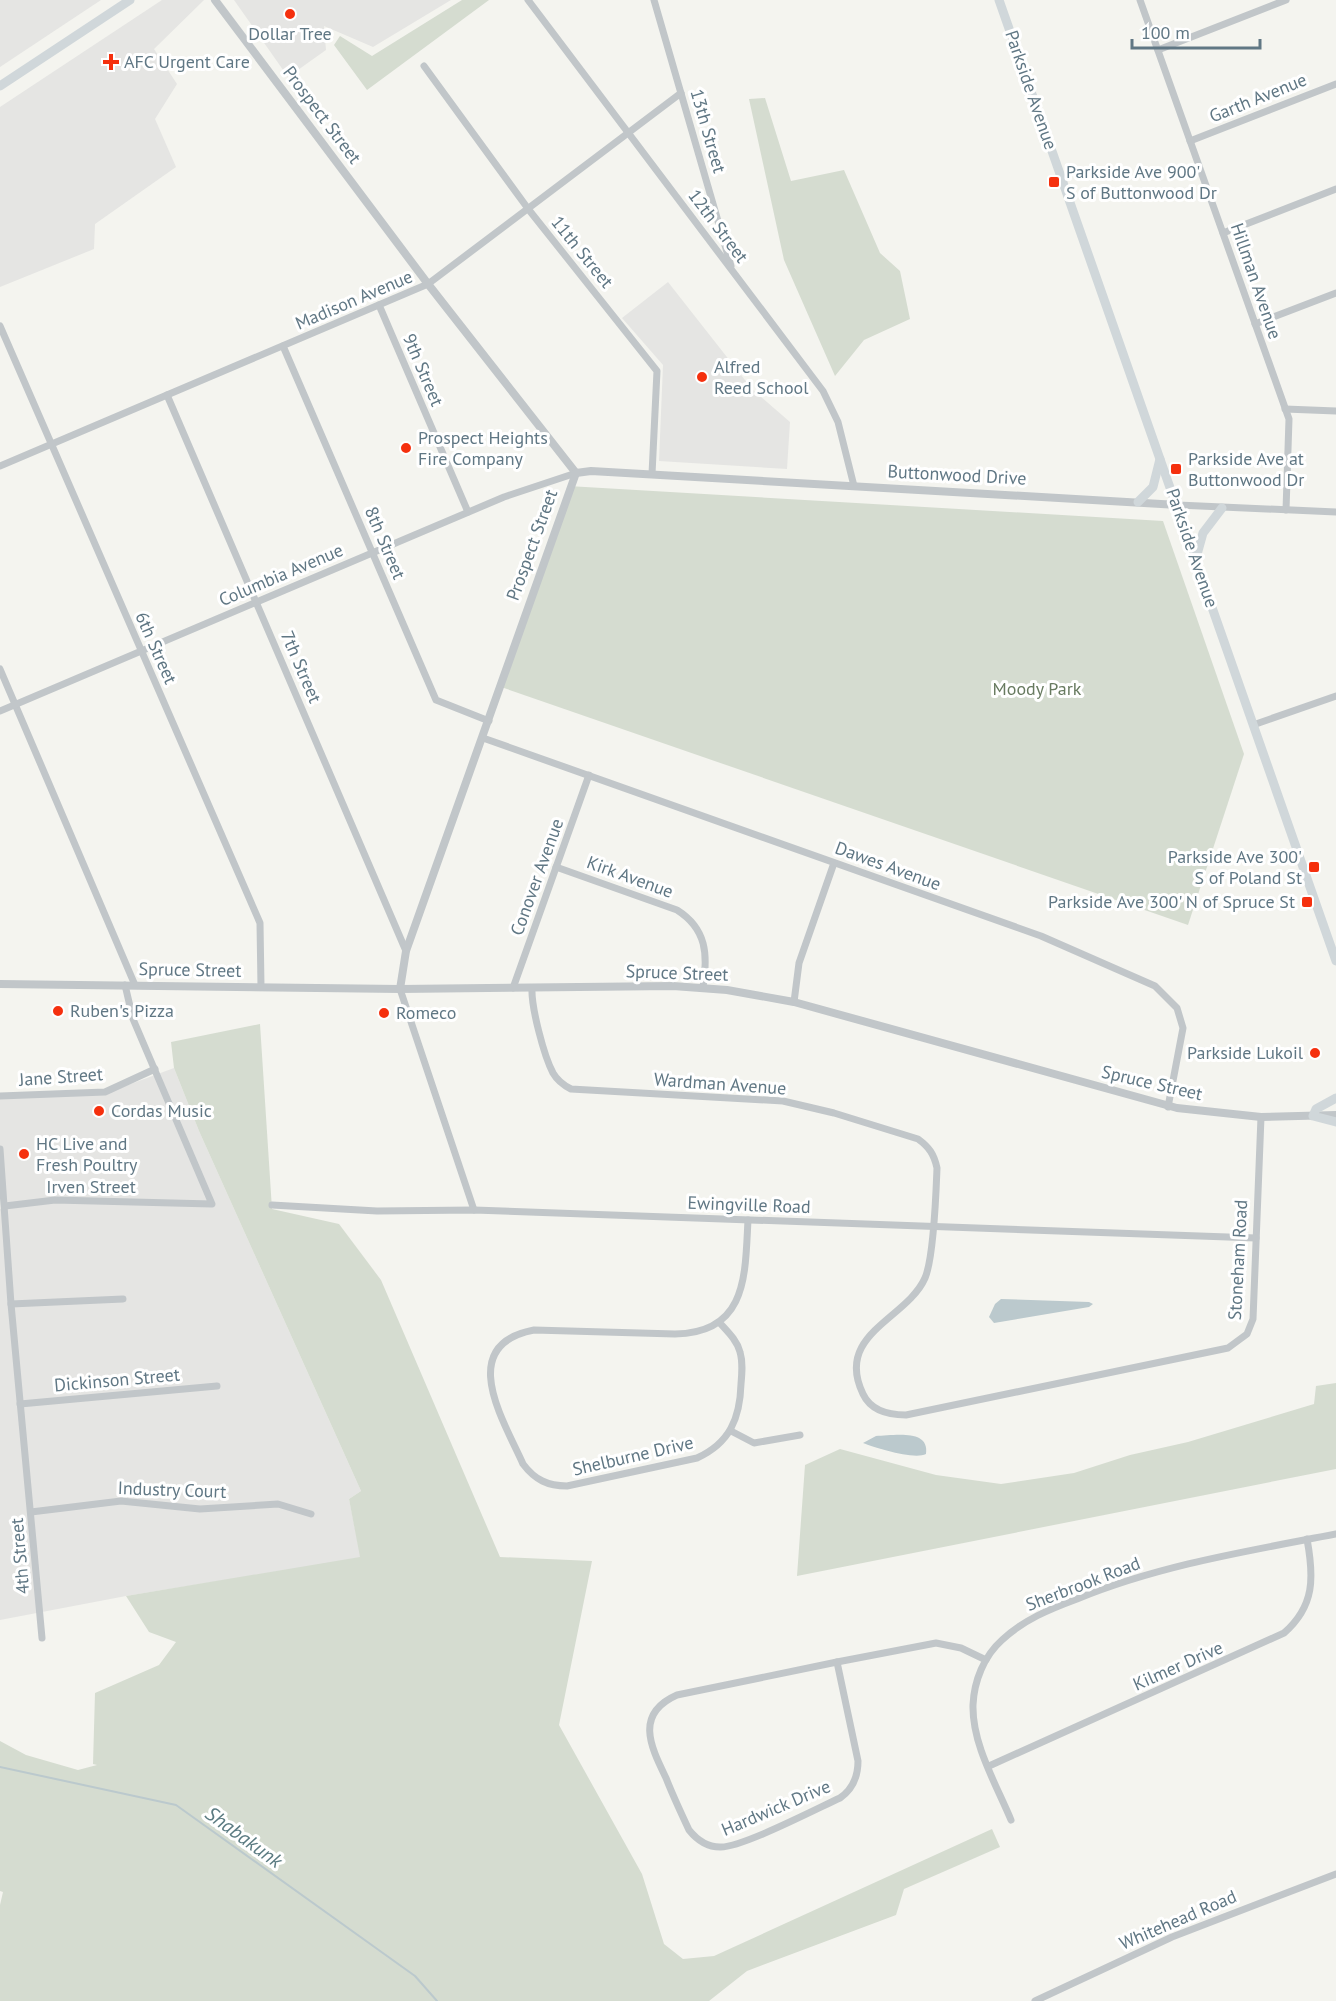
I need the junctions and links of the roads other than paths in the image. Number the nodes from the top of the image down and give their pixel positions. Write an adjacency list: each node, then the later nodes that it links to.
1 (130, 0): 11 (main road)
2 (215, 0): 19 (street, Prospect Street)
3 (528, 0): 13 (street, 12th Street)
4 (654, 0): 12 (street, 13th Street)
5 (999, 0): 29 (main road, Parkside Avenue)
6 (1140, 0): 8 (street, Hillman Avenue)
7 (1286, 0): 8 (street)
8 (1158, 50): 14 (street, Hillman Avenue)
9 (424, 66): 16 (street, 11th Street)
10 (1336, 84): 14 (street, Garth Avenue)
11 (0, 86)
12 (681, 93): 13 (street, Madison Avenue); 18 (street, 13th Street)
13 (628, 133): 16 (street, Madison Avenue); 18 (street, 12th Street)
14 (1191, 141): 17 (street, Hillman Avenue)
15 (1336, 189): 17 (street)
16 (529, 210): 19 (street, Madison Avenue); 32 (street, 11th Street)
17 (1223, 233): 22 (street, Hillman Avenue)
18 (732, 270): 33 (street, 12th Street)
19 (428, 284): 21 (street, Madison Avenue); 31 (street, Prospect Street)
20 (1336, 292): 22 (street)
21 (379, 305): 24 (street, Madison Avenue); 38 (street, 9th Street)
22 (1255, 324): 26 (street, Hillman Avenue)
23 (0, 326): 28 (street, 6th Street)
24 (283, 346): 25 (street, Madison Avenue); 40 (street, 8th Street)
25 (167, 395): 28 (street, Madison Avenue); 42 (street, 7th Street)
26 (1286, 409): 27 (street); 37 (street, Hillman Avenue)
27 (1336, 411)
28 (51, 445): 30 (street, Madison Avenue); 43 (street, 6th Street)
29 (1161, 457): 34 (main road); 35 (main road, Parkside Avenue)
30 (0, 466)
31 (576, 473): 32 (street, Buttonwood Drive); 38 (street, Columbia Avenue); 48 (street, Prospect Street)
32 (651, 474): 33 (street, Buttonwood Drive)
33 (854, 486): 34 (street, Buttonwood Drive)
34 (1138, 502): 35 (street, Buttonwood Drive)
35 (1178, 506): 36 (street, Buttonwood Drive); 41 (main road, Parkside Avenue)
36 (1222, 507): 37 (street, Buttonwood Drive); 41 (main road)
37 (1286, 510): 39 (street, Buttonwood Drive)
38 (468, 512): 40 (street, Columbia Avenue)
39 (1336, 512)
40 (372, 553): 42 (street, Columbia Avenue); 48 (street, 8th Street)
41 (1196, 558): 49 (main road, Parkside Avenue)
42 (256, 602): 43 (street, Columbia Avenue); 54 (street, 7th Street)
43 (141, 651): 46 (street, Columbia Avenue); 59 (street, 6th Street)
44 (0, 669): 46 (street)
45 (1336, 696): 49 (street)
46 (15, 705): 47 (street, Columbia Avenue); 58 (street)
47 (0, 711)
48 (489, 721): 50 (street, Prospect Street)
49 (1253, 725): 55 (main road, Parkside Avenue)
50 (483, 738): 51 (street, Dawes Avenue); 54 (street, Prospect Street)
51 (589, 775): 52 (street, Dawes Avenue); 53 (street, Conover Avenue)
52 (834, 863): 64 (street); 68 (street, Dawes Avenue)
53 (556, 867): 60 (street, Kirk Avenue); 61 (street, Conover Avenue)
54 (406, 951): 63 (street, Prospect Street)
55 (1336, 961)
56 (0, 984): 57 (street, Spruce Street)
57 (125, 985): 58 (street, Spruce Street); 65 (street)
58 (135, 985): 59 (street, Spruce Street)
59 (261, 987): 63 (street, Spruce Street)
60 (703, 987): 62 (street, Spruce Street); 64 (street, Spruce Street)
61 (513, 988): 62 (street, Spruce Street); 63 (street, Spruce Street)
62 (532, 988): 78 (street, Wardman Avenue)
63 (400, 989): 76 (street)
64 (794, 1002): 68 (street, Spruce Street)
65 (155, 1069): 66 (street, Jane Street); 75 (street, Irven Street)
66 (0, 1096)
67 (1336, 1098): 70 (main road)
68 (1168, 1107): 71 (street, Spruce Street)
69 (1336, 1115): 70 (street, Spruce Street)
70 (1313, 1116): 71 (street, Spruce Street); 72 (main road)
71 (1261, 1117): 79 (street, Stoneham Road)
72 (1336, 1122)
73 (0, 1149): 75 (street, 4th Street)
74 (272, 1205): 76 (street)
75 (5, 1206): 81 (street, 4th Street)
76 (474, 1210): 77 (street, Ewingville Road)
77 (748, 1220): 78 (street, Ewingville Road); 82 (street)
78 (932, 1226): 79 (street, Ewingville Road); 83 (street, Wardman Avenue)
79 (1256, 1238): 83 (street, Stoneham Road)
80 (123, 1299): 81 (street)
81 (11, 1304): 85 (street, 4th Street)
82 (719, 1322): 86 (street, Shelburne Drive); 86 (street, Shelburne Drive)
83 (1182, 1356)
84 (217, 1386): 85 (street, Dickinson Street)
85 (20, 1404): 88 (street, 4th Street)
86 (731, 1431): 87 (street)
87 (801, 1435)
88 (31, 1512): 89 (street, Industry Court); 92 (street, 4th Street)
89 (311, 1514)
90 (1336, 1534): 91 (street, Sherbrook Road)
91 (1307, 1539): 93 (street, Sherbrook Road); 95 (street, Kilmer Drive)
92 (42, 1638)
93 (986, 1660): 94 (street, Hardwick Drive); 95 (street, Sherbrook Road)
94 (837, 1662): 94 (street, Hardwick Drive)
95 (988, 1766): 96 (street, Sherbrook Road)
96 (1011, 1820)
97 (1336, 1874): 98 (street, Whitehead Road)
98 (1035, 2001)

